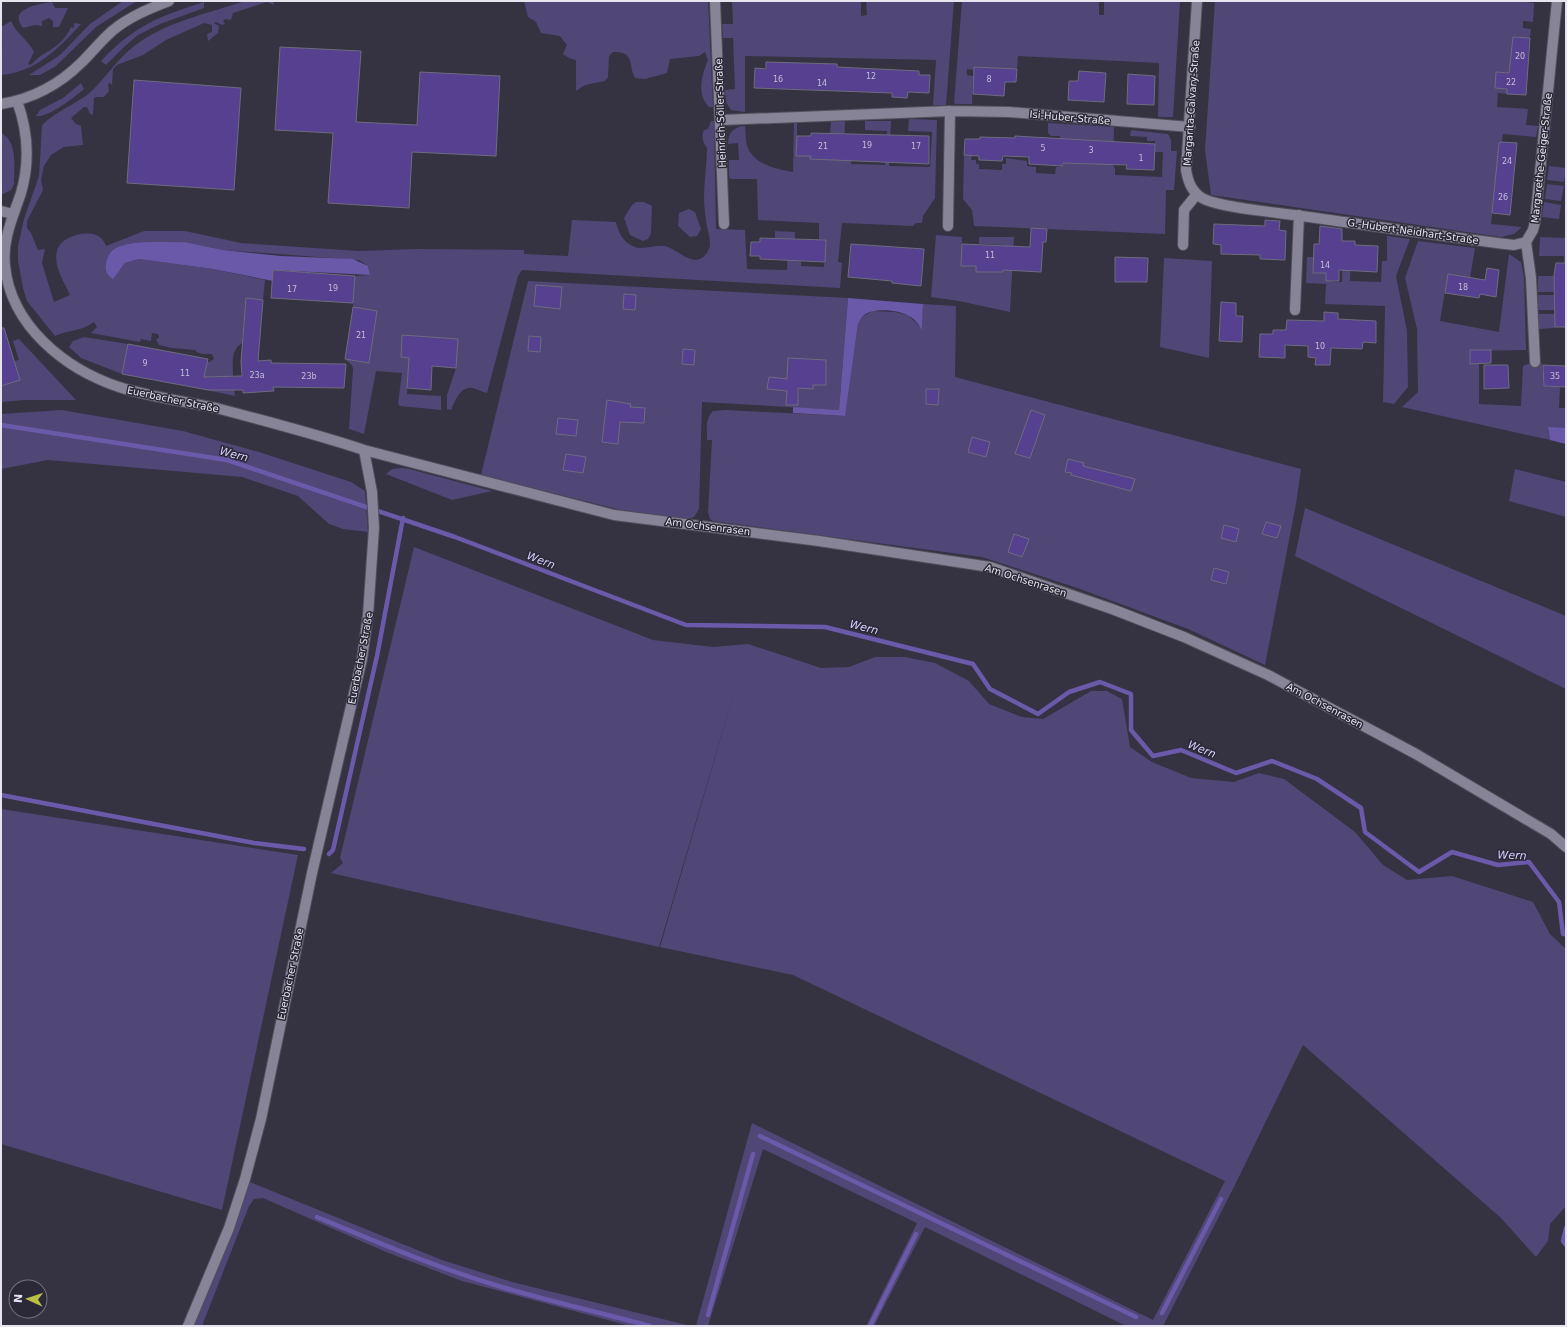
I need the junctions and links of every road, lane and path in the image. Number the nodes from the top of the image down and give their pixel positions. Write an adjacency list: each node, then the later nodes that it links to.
1 (169, 1): 5 (street)
2 (716, 1): 8 (street, Heinrich-Söller-Straße)
3 (1197, 1): 9 (street, Margarita-Calvary-Straße)
4 (1557, 1): 16 (street, Margarethe-Geiger-Straße)
5 (17, 101): 6 (street); 12 (street, Euerbacher Straße)
6 (1, 104)
7 (950, 111): 8 (street, Isi-Huber-Straße); 9 (street, Isi-Huber-Straße); 15 (street)
8 (720, 120): 14 (street, Heinrich-Söller-Straße)
9 (1190, 127): 10 (street, Margarita-Calvary-Straße)
10 (1197, 194): 13 (street, G.-Hubert-Neidhart-Straße); 17 (street)
11 (1, 211): 12 (street)
12 (13, 214): 20 (street, Euerbacher Straße)
13 (1299, 215): 16 (street, G.-Hubert-Neidhart-Straße); 18 (street)
14 (724, 224)
15 (948, 226)
16 (1526, 242): 19 (street)
17 (1183, 245)
18 (1295, 310)
19 (1535, 362)
20 (364, 450): 21 (street, Am Ochsenrasen); 22 (street, Euerbacher Straße)
21 (1566, 847)
22 (188, 1326)

